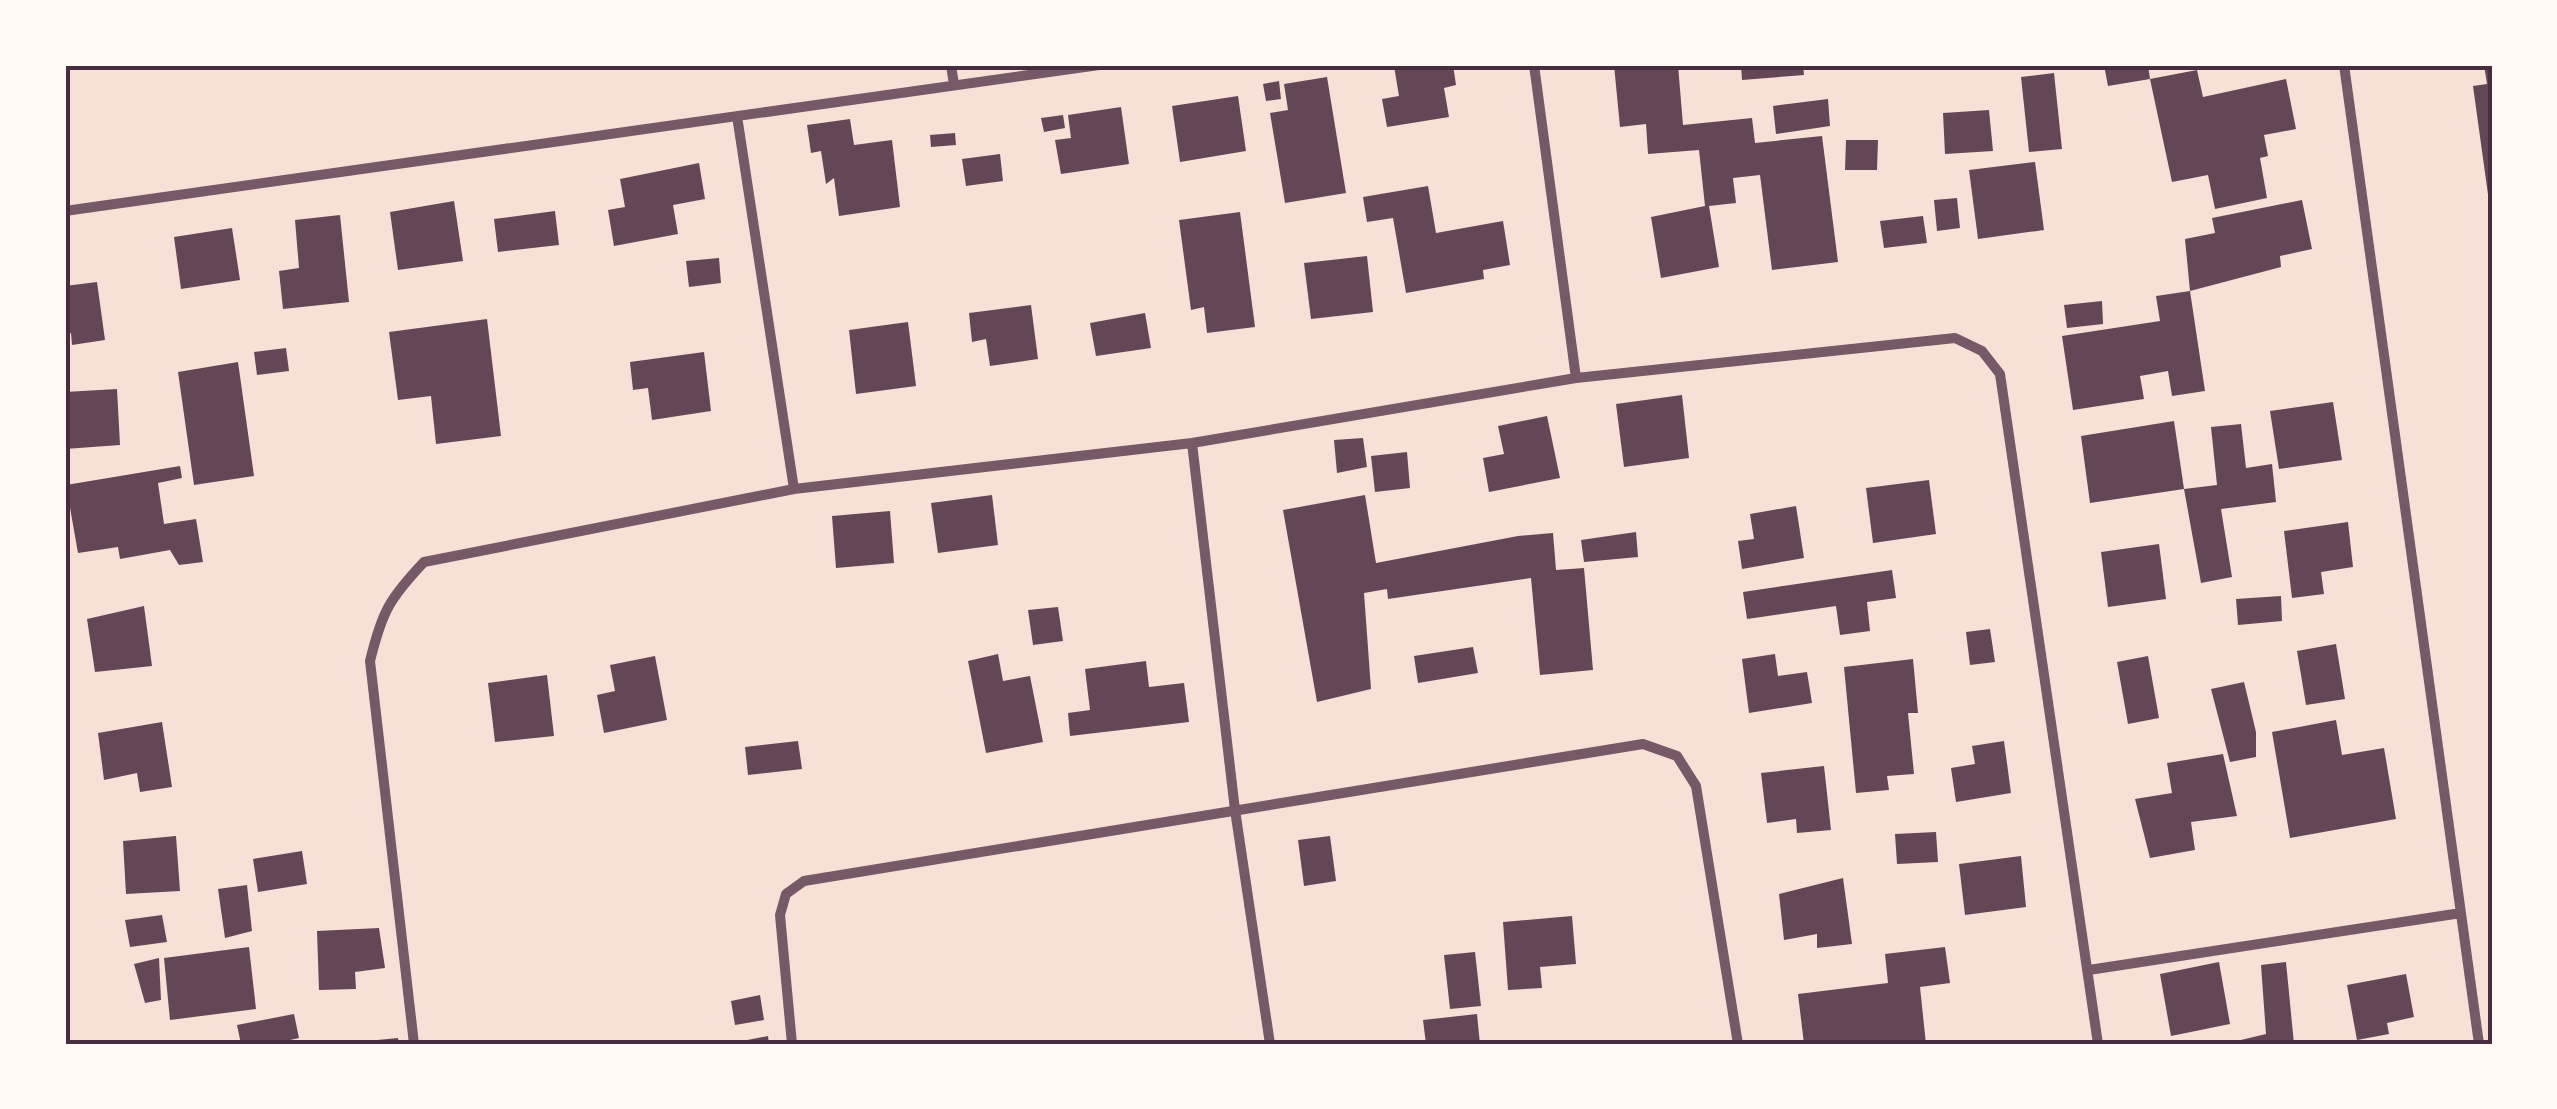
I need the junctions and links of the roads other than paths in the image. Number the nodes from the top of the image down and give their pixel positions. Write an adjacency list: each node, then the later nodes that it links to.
1 (951, 65): 5 (street)
2 (1099, 65): 5 (street)
3 (1534, 65): 8 (street)
4 (2344, 65): 12 (street)
5 (954, 86): 6 (street)
6 (737, 116): 7 (street); 10 (street)
7 (65, 211)
8 (1576, 378): 9 (street); 13 (street)
9 (1192, 442): 10 (street); 11 (street)
10 (794, 489): 14 (street)
11 (1235, 810): 15 (street); 16 (street); 17 (street)
12 (2461, 913): 13 (street); 19 (street)
13 (2089, 970): 18 (street)
14 (414, 1044)
15 (792, 1044)
16 (1270, 1044)
17 (1738, 1044)
18 (2098, 1044)
19 (2479, 1044)

